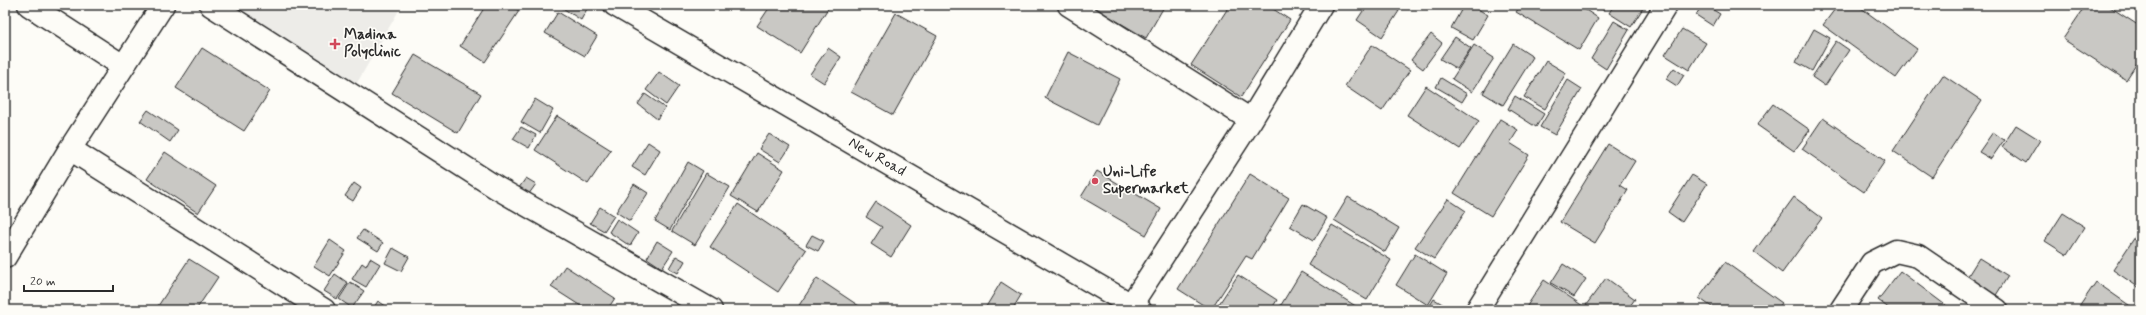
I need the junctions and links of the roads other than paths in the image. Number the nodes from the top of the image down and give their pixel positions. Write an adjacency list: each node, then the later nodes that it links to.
1 (29, 5): 8 (street)
2 (164, 5): 8 (street)
3 (212, 5): 14 (street)
4 (615, 5): 12 (street, New Road)
5 (1069, 5): 9 (street)
6 (1321, 5): 9 (street)
7 (1666, 5): 15 (street)
8 (123, 66): 10 (street)
9 (1251, 120): 12 (street)
10 (70, 149): 11 (street); 13 (street)
11 (5, 257)
12 (1135, 308)
13 (324, 310)
14 (711, 310)
15 (1477, 310)
16 (1841, 310): 17 (street)
17 (1997, 310)

